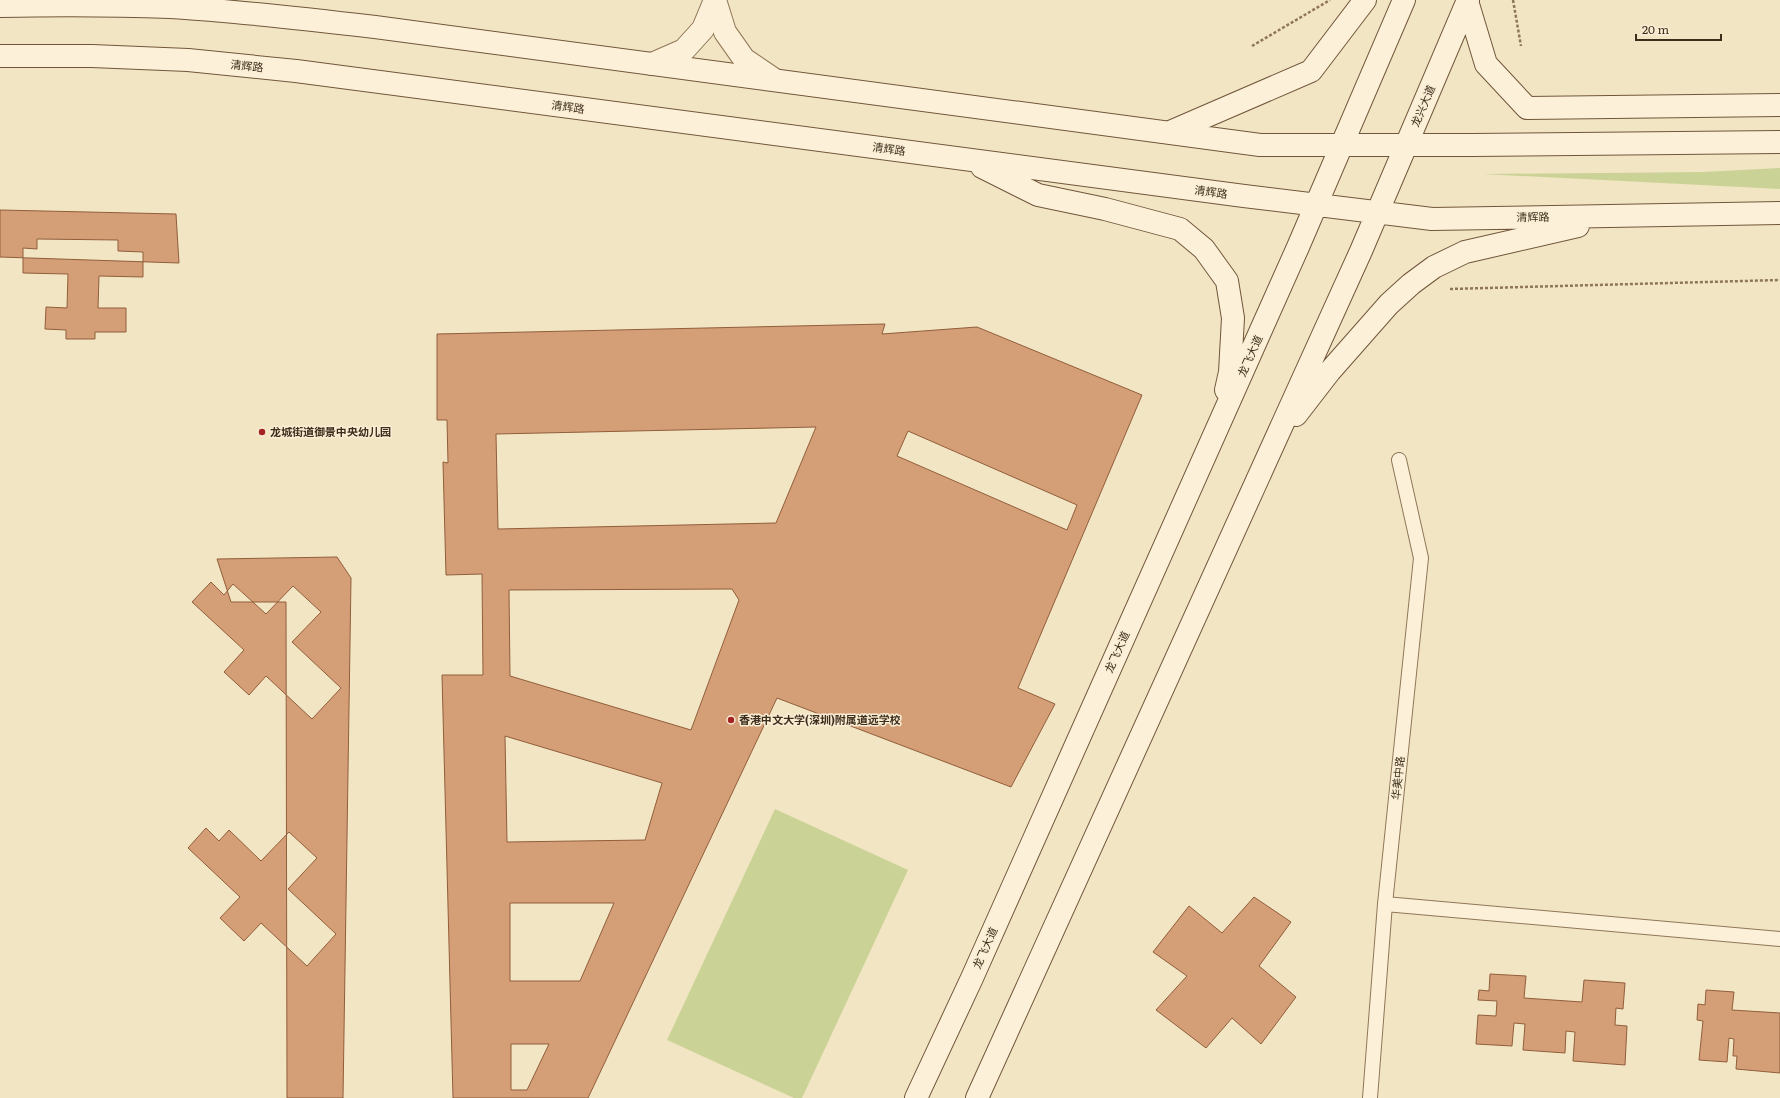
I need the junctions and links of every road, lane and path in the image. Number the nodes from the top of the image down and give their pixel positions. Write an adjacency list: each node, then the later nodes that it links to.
1 (715, 0): 11 (street); 12 (street)
2 (1330, 0): 8 (path)
3 (1365, 0): 14 (street)
4 (1404, 0): 16 (street)
5 (1468, 0): 13 (street); 17 (street, 龙兴大道)
6 (1513, 0): 9 (path)
7 (0, 6): 11 (street)
8 (1252, 46)
9 (1521, 46)
10 (0, 56): 18 (street, 清辉路)
11 (652, 64): 12 (street)
12 (775, 80): 14 (street)
13 (1780, 105)
14 (1169, 133): 16 (street)
15 (1780, 142): 17 (street)
16 (1342, 146): 17 (street); 19 (street)
17 (1406, 146): 20 (street, 龙兴大道)
18 (969, 160): 19 (street, 清辉路); 25 (street)
19 (1316, 205): 20 (street, 清辉路); 25 (street, 龙飞大道)
20 (1377, 212): 22 (street, 清辉路); 26 (street)
21 (1780, 213): 22 (street, 清辉路)
22 (1690, 214): 23 (street)
23 (1421, 276): 24 (path); 26 (street)
24 (1780, 280)
25 (1219, 425): 30 (street, 龙飞大道)
26 (1272, 448): 31 (street)
27 (1399, 460): 28 (lane, 华美中路)
28 (1385, 904): 29 (lane); 32 (lane, 华美中路)
29 (1780, 939)
30 (916, 1098)
31 (977, 1098)
32 (1370, 1098)

